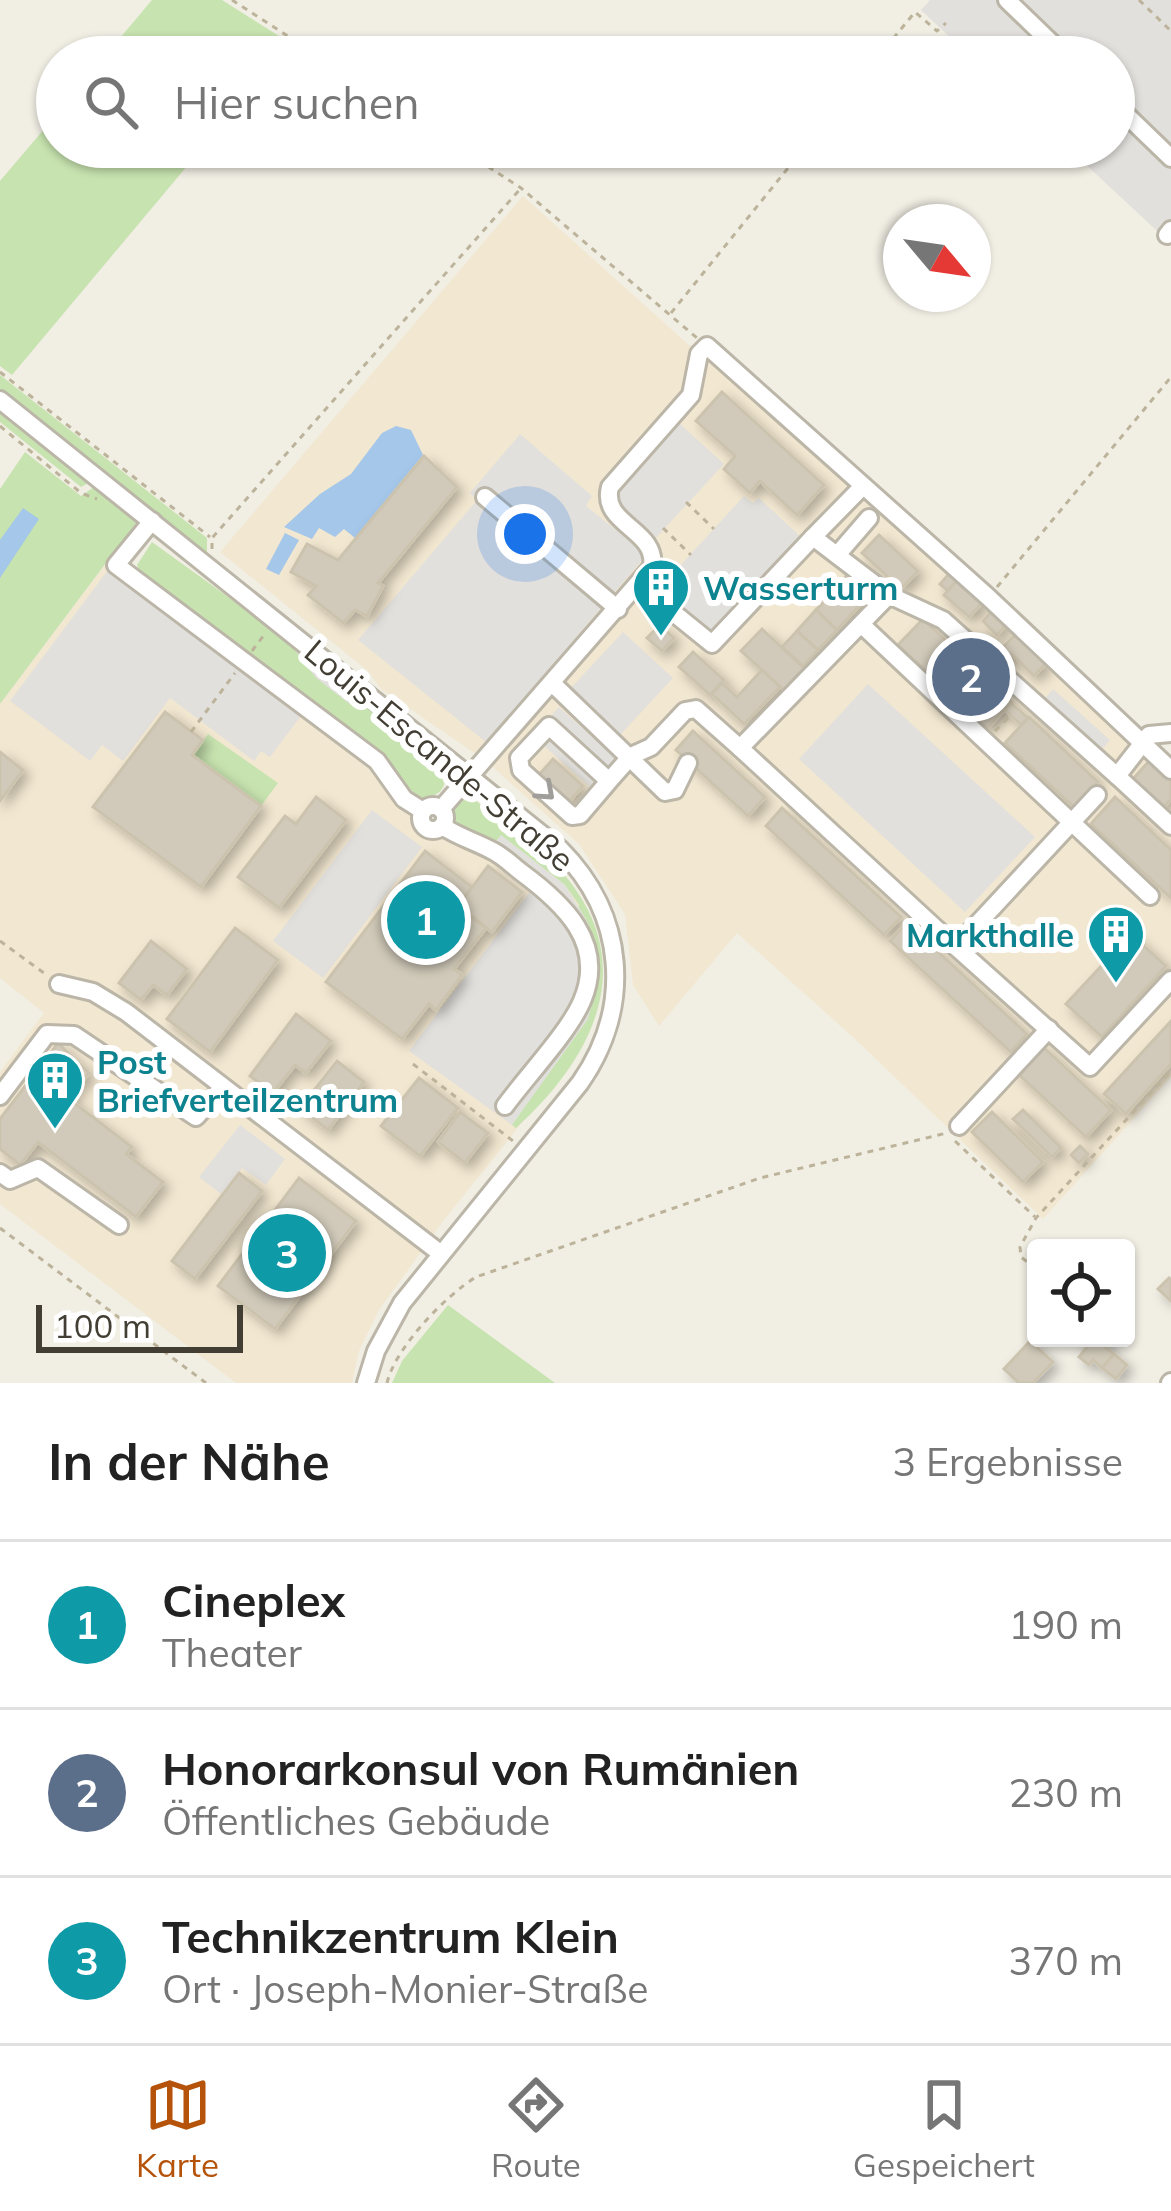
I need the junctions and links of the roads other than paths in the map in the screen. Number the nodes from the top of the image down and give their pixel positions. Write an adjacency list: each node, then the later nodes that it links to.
1 (1007, 0): 2 (street)
2 (1044, 36)
3 (1135, 123): 4 (street)
4 (1171, 158)
5 (0, 400): 9 (street, Louis-Escande-Straße)
6 (862, 488): 10 (street); 12 (street); 18 (street)
7 (485, 497): 14 (street)
8 (869, 518): 11 (street)
9 (152, 521): 24 (street, Louis-Escande-Straße); 27 (street)
10 (813, 537): 11 (street); 12 (street)
11 (837, 555): 13 (street)
12 (638, 584): 14 (street)
13 (890, 596): 15 (street); 23 (street)
14 (618, 608): 16 (street)
15 (862, 625): 19 (street); 28 (street)
16 (552, 683): 20 (street); 24 (street)
17 (1171, 733): 18 (street)
18 (1140, 743): 22 (street); 23 (street)
19 (740, 748): 20 (street); 31 (street)
20 (631, 756): 21 (street); 25 (street)
21 (688, 763)
22 (1171, 770)
23 (1117, 776): 29 (street)
24 (472, 777): 27 (street); 41 (street, Louis-Escande-Straße)
25 (609, 781): 25 (street, one-way to 25)
26 (1096, 795): 28 (street)
27 (435, 815): 37 (street)
28 (1072, 823): 30 (street); 31 (street)
29 (1171, 826)
30 (1150, 896)
31 (956, 947): 34 (street)
32 (1171, 980): 34 (street)
33 (58, 984): 35 (street)
34 (1049, 1029): 38 (street)
35 (223, 1087): 36 (street); 41 (street)
36 (0, 1096)
37 (506, 1106)
38 (953, 1130)
39 (0, 1173): 40 (street)
40 (119, 1225)
41 (440, 1253): 42 (street, Louis-Escande-Straße)
42 (366, 1383)

